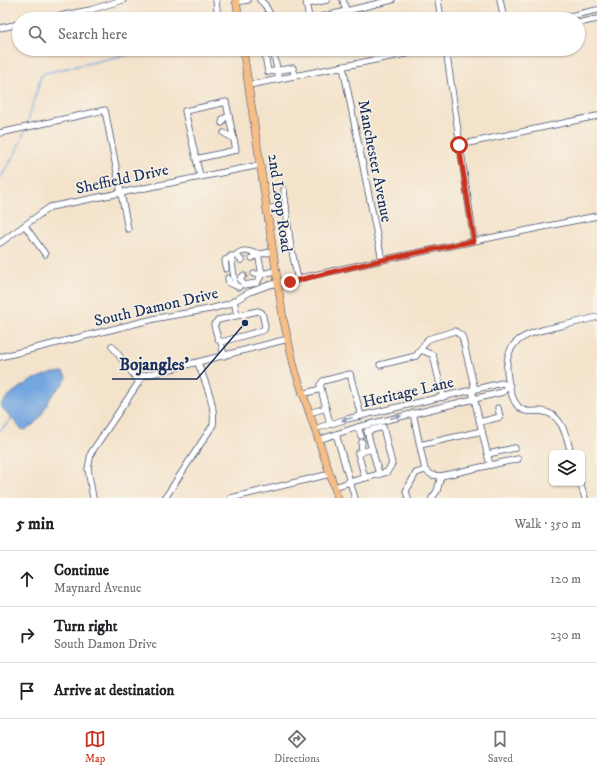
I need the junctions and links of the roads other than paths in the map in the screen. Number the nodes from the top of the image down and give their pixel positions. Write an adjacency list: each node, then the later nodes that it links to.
1 (123, 0): 14 (street)
2 (216, 0): 15 (street)
3 (248, 0): 10 (street)
4 (260, 0): 17 (street)
5 (326, 0): 11 (street)
6 (343, 0): 13 (street)
7 (392, 0): 13 (street)
8 (438, 0): 20 (street)
9 (500, 0): 21 (street)
10 (236, 1): 16 (main road)
11 (307, 2): 18 (street)
12 (597, 10): 22 (street)
13 (346, 11): 19 (street)
14 (80, 12)
15 (217, 12)
16 (238, 12)
17 (269, 12)
18 (308, 12)
19 (342, 12)
20 (441, 12)
21 (503, 12)
22 (585, 13)
23 (597, 19): 24 (street)
24 (585, 22)
25 (12, 25): 26 (street)
26 (0, 28)
27 (244, 56): 36 (main road, 2nd Loop Road)
28 (265, 56): 33 (street)
29 (274, 56): 33 (street)
30 (396, 56): 32 (street)
31 (447, 56): 43 (street)
32 (343, 67): 34 (street); 62 (street, Manchester Avenue)
33 (277, 71): 34 (street); 35 (street)
34 (294, 76): 35 (street)
35 (279, 79): 36 (street)
36 (249, 85): 45 (main road, 2nd Loop Road)
37 (228, 116): 39 (street); 42 (street); 44 (street)
38 (597, 116): 43 (street)
39 (222, 123)
40 (0, 133): 48 (street)
41 (224, 133): 42 (street)
42 (233, 138): 44 (street)
43 (459, 145): 54 (street)
44 (196, 159): 46 (street)
45 (260, 165): 46 (street, Sheffield Drive); 50 (main road, 2nd Loop Road)
46 (200, 176): 48 (street, Sheffield Drive)
47 (284, 190): 49 (street)
48 (120, 192): 52 (street, Sheffield Drive); 53 (street)
49 (286, 206): 50 (street); 68 (street)
50 (266, 209): 56 (main road, 2nd Loop Road)
51 (597, 216): 54 (street, South Damon Drive)
52 (25, 226): 55 (street, Sheffield Drive); 57 (street)
53 (128, 229)
54 (474, 241): 62 (street, South Damon Drive)
55 (0, 243)
56 (273, 252): 58 (street); 64 (main road, 2nd Loop Road)
57 (45, 254)
58 (258, 254): 59 (street); 60 (street); 66 (street)
59 (233, 256): 61 (street); 63 (street); 69 (street)
60 (252, 258)
61 (241, 260)
62 (382, 260): 68 (street, South Damon Drive)
63 (226, 269)
64 (276, 271): 66 (street); 70 (main road, 2nd Loop Road)
65 (254, 274): 66 (street)
66 (262, 274): 69 (street)
67 (228, 278): 69 (street)
68 (298, 280): 70 (street, South Damon Drive)
69 (239, 282): 71 (street)
70 (277, 284): 71 (street, South Damon Drive); 75 (main road, 2nd Loop Road)
71 (244, 295): 72 (street, South Damon Drive)
72 (234, 301): 73 (street); 80 (street, South Damon Drive)
73 (237, 315): 76 (street); 76 (street)
74 (597, 318): 84 (street)
75 (288, 339): 79 (street); 87 (main road, 2nd Loop Road)
76 (221, 342): 79 (street)
77 (112, 346): 83 (street)
78 (421, 350): 82 (street); 86 (street); 88 (street)
79 (224, 356): 81 (street)
80 (0, 357)
81 (198, 363): 83 (street); 120 (street)
82 (380, 365)
83 (139, 382): 119 (street)
84 (508, 386): 86 (street, Heritage Lane); 89 (street, Heritage Lane); 106 (street)
85 (321, 389): 87 (street); 90 (street); 94 (street)
86 (474, 390): 88 (street, Heritage Lane); 89 (street)
87 (302, 394): 92 (main road, 2nd Loop Road)
88 (443, 397): 94 (street, Heritage Lane)
89 (474, 399): 93 (street, Heritage Lane); 95 (street)
90 (326, 408): 92 (street); 96 (street)
91 (498, 408): 95 (street)
92 (309, 413): 99 (main road, 2nd Loop Road)
93 (413, 413): 97 (street, Heritage Lane, one-way to 93); 103 (street)
94 (361, 416): 96 (street, Heritage Lane, one-way to 96)
95 (480, 422): 100 (street)
96 (330, 424): 99 (street, Heritage Lane)
97 (382, 424): 98 (street, Heritage Lane); 105 (street); 113 (street)
98 (358, 426): 101 (street, Heritage Lane); 107 (street)
99 (314, 429): 102 (main road, 2nd Loop Road)
100 (482, 431): 103 (street); 108 (street)
101 (336, 434): 102 (street, Heritage Lane); 116 (street)
102 (318, 440): 112 (main road, 2nd Loop Road)
103 (420, 445): 111 (street)
104 (515, 448): 108 (street)
105 (372, 449): 107 (street); 113 (street)
106 (570, 450)
107 (361, 452): 115 (street)
108 (488, 454): 110 (street)
109 (518, 459): 110 (street)
110 (490, 465): 114 (street)
111 (425, 470): 114 (street); 124 (street)
112 (330, 474): 118 (main road, 2nd Loop Road); 121 (street)
113 (379, 474): 115 (street)
114 (440, 476): 125 (street)
115 (365, 478): 116 (street)
116 (350, 482): 118 (street); 123 (street)
117 (581, 486): 126 (street)
118 (334, 487): 122 (main road, 2nd Loop Road)
119 (93, 498)
120 (165, 498)
121 (231, 498)
122 (338, 498)
123 (355, 498)
124 (408, 498)
125 (432, 498)
126 (585, 498)

